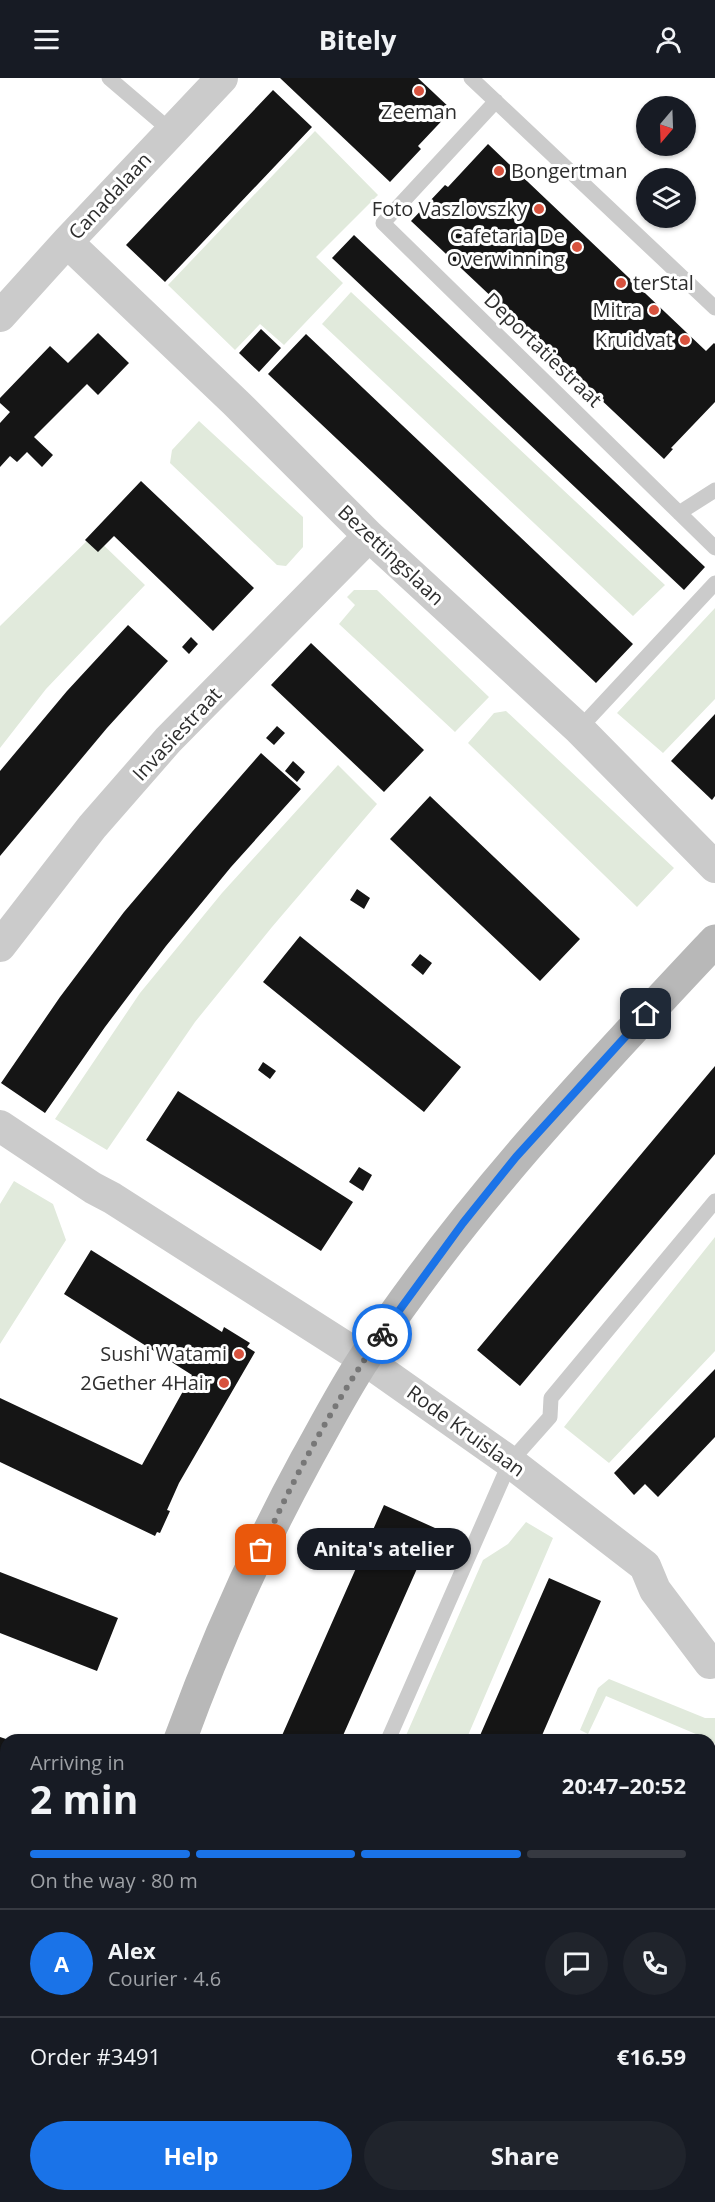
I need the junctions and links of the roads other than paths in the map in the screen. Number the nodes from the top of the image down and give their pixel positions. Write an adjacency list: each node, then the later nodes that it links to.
1 (109, 78): 5 (lane)
2 (222, 78): 5 (street, Canadalaan)
3 (471, 78): 4 (lane)
4 (496, 101): 7 (lane); 10 (lane, Deportatiestraat)
5 (171, 131): 6 (street, Canadalaan)
6 (67, 242): 8 (street, Canadalaan); 11 (street, Bezettingslaan)
7 (715, 308)
8 (0, 316)
9 (715, 490): 10 (lane)
10 (679, 513): 12 (lane, Deportatiestraat)
11 (369, 536): 14 (street, Bezettingslaan); 17 (street, Invasiestraat)
12 (715, 548)
13 (715, 583): 14 (lane)
14 (579, 729): 15 (street, Bezettingslaan)
15 (715, 867)
16 (715, 941): 20 (main road)
17 (0, 946)
18 (0, 1126): 20 (street, Rode Kruislaan)
19 (715, 1201): 21 (lane)
20 (364, 1359): 21 (street, Rode Kruislaan); 23 (main road)
21 (510, 1462): 22 (street, Rode Kruislaan); 24 (lane)
22 (710, 1663)
23 (182, 1734)
24 (391, 1734)

